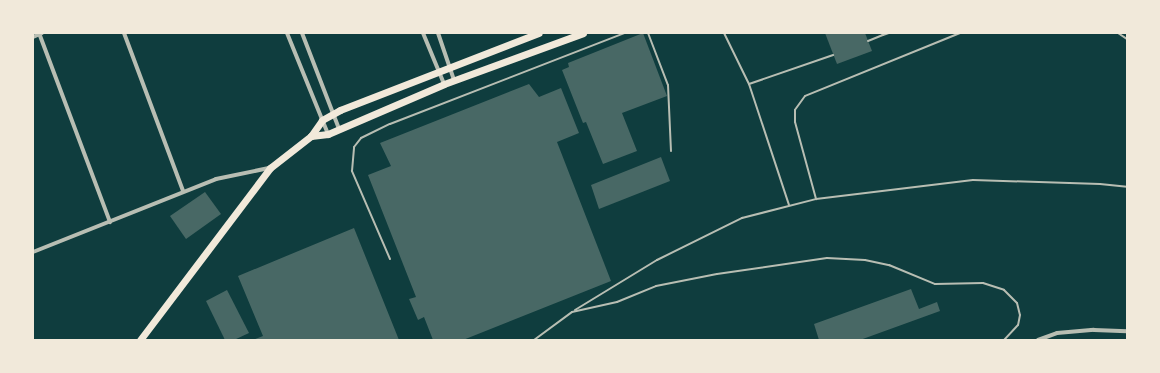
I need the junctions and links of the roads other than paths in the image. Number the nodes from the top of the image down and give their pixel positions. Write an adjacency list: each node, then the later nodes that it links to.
1 (40, 33): 16 (street); 36 (street)
2 (124, 33): 33 (street)
3 (286, 33): 26 (street)
4 (302, 33): 25 (street)
5 (423, 33): 21 (street)
6 (438, 33): 20 (street)
7 (539, 33): 20 (main road)
8 (583, 33): 22 (main road)
9 (625, 33): 38 (lane)
10 (648, 33): 30 (lane)
11 (724, 33): 24 (lane)
12 (889, 33): 15 (lane)
13 (960, 33): 34 (lane)
14 (1118, 33): 17 (lane)
15 (882, 34): 18 (lane)
16 (33, 37)
17 (1127, 39)
18 (868, 41)
19 (833, 55): 24 (lane)
20 (451, 67): 21 (main road); 22 (street)
21 (439, 73): 23 (street); 25 (main road)
22 (454, 80): 23 (main road)
23 (444, 84): 27 (main road)
24 (749, 84): 35 (lane)
25 (333, 113): 26 (main road); 27 (street)
26 (322, 120): 28 (street); 29 (main road)
27 (339, 129): 28 (main road)
28 (328, 134): 29 (main road)
29 (311, 136): 31 (main road)
30 (671, 152)
31 (270, 168): 33 (street); 41 (main road)
32 (1127, 187): 34 (lane)
33 (183, 192): 36 (street)
34 (816, 199): 35 (lane)
35 (789, 205): 39 (lane)
36 (110, 222): 37 (street)
37 (33, 252)
38 (390, 259)
39 (572, 312): 42 (lane); 43 (lane)
40 (1127, 331): 44 (street)
41 (140, 340)
42 (534, 340)
43 (1004, 340)
44 (1038, 340)

